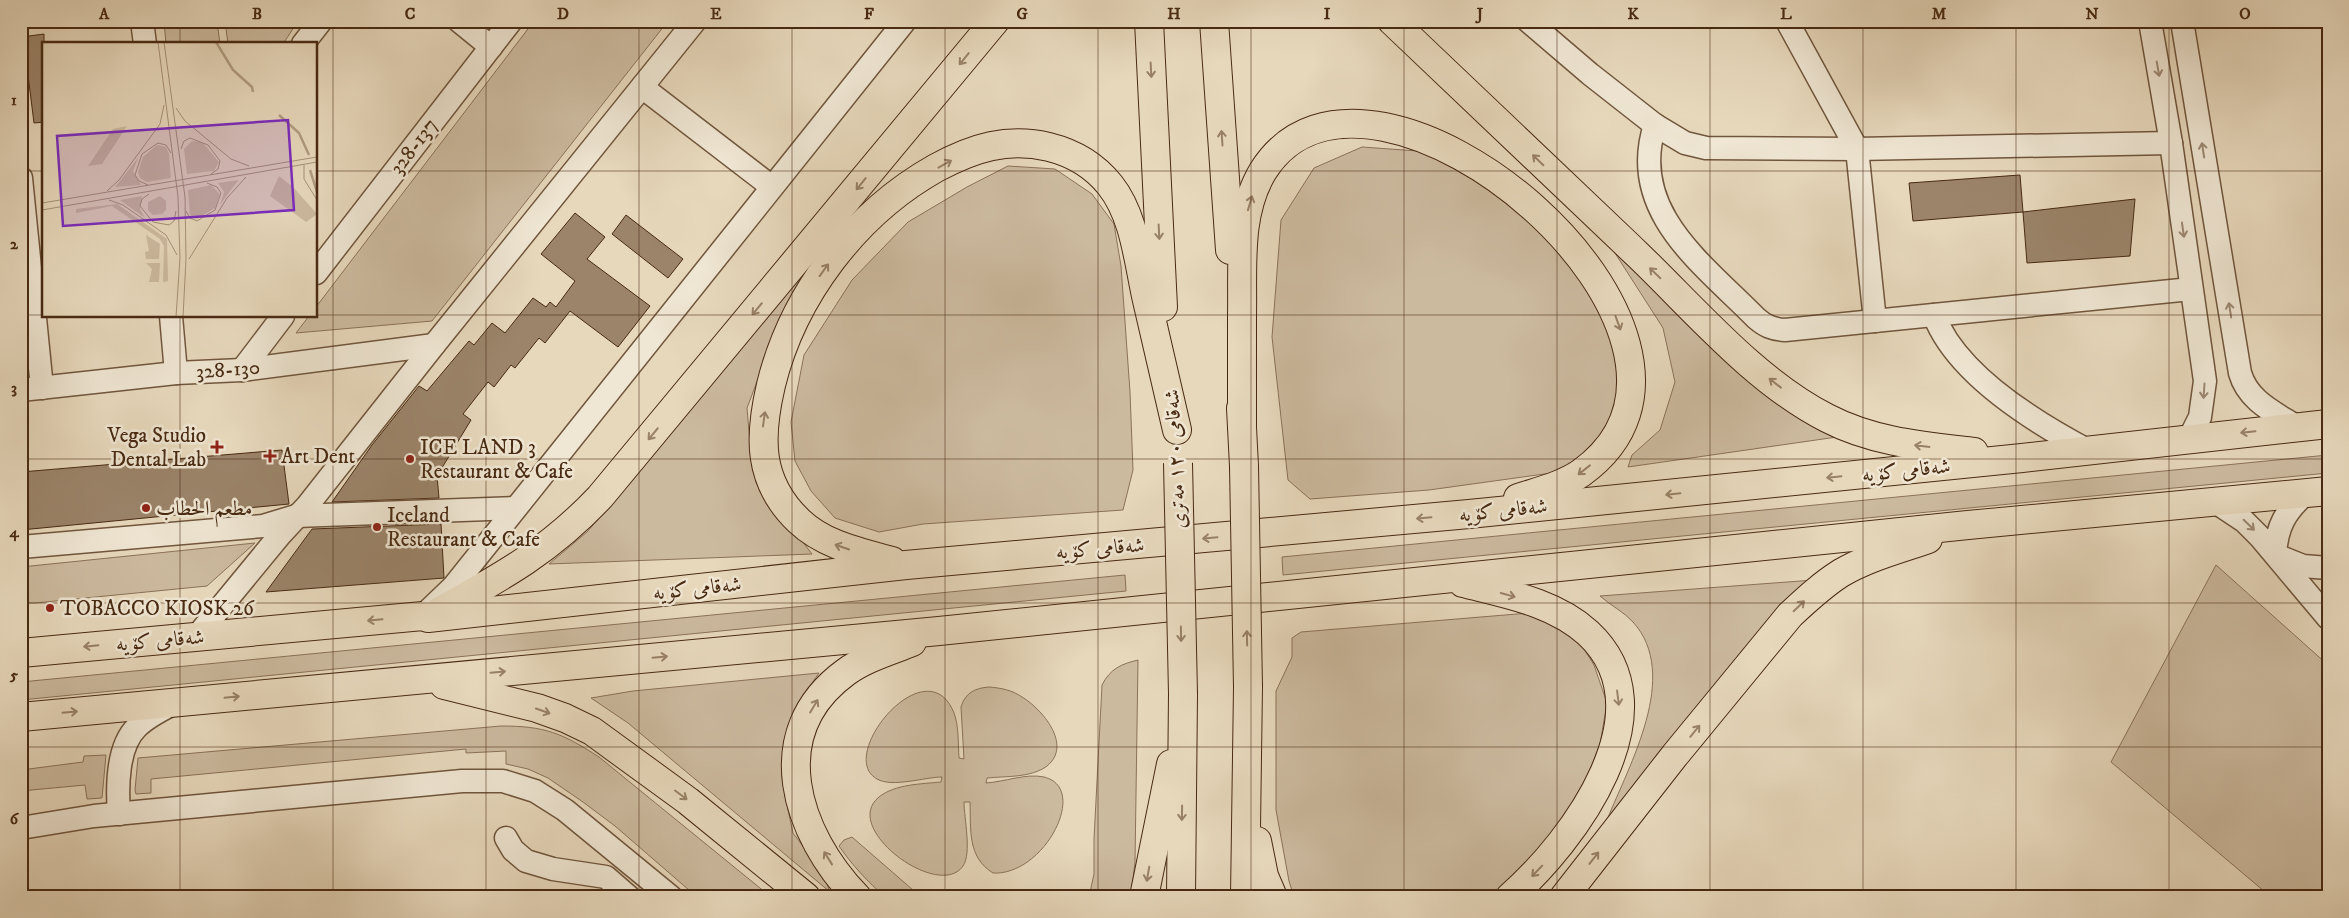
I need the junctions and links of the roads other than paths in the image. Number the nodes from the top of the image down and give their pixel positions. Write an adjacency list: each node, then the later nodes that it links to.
1 (142, 21): 15 (street)
2 (321, 21): 16 (street)
3 (459, 21): 17 (street)
4 (511, 21): 17 (street, 328-137)
5 (695, 21): 18 (street)
6 (905, 21): 23 (street)
7 (995, 21): 54 (highway, one-way to 54)
8 (1149, 21): 39 (highway, شەقامی ١٢٠ مەتری, one-way to 39)
9 (1214, 21): 37 (highway, one-way to 9)
10 (1392, 21): 42 (highway, one-way to 10)
11 (1528, 21): 19 (street)
12 (1787, 21): 21 (street)
13 (2150, 21): 20 (street, one-way to 20)
14 (2182, 21): 30 (street, one-way to 14)
15 (145, 42)
16 (305, 42)
17 (491, 47): 24 (street, 328-137)
18 (642, 87): 23 (street); 32 (street)
19 (1654, 125): 21 (street); 29 (street)
20 (2171, 143): 21 (street); 25 (street, one-way to 25)
21 (1857, 149): 29 (street)
22 (21, 178): 35 (street)
23 (772, 188): 45 (street)
24 (318, 270)
25 (2191, 289): 26 (street); 31 (street)
26 (1934, 315): 29 (street); 41 (street)
27 (171, 318): 34 (street)
28 (281, 318): 33 (street)
29 (1875, 322)
30 (2234, 338): 31 (street); 38 (street)
31 (2199, 344): 40 (street, one-way to 40)
32 (434, 345): 33 (street, 328-130); 47 (street)
33 (242, 370): 34 (street, 328-130)
34 (176, 373): 35 (street, 328-130)
35 (32, 389)
36 (2328, 424): 38 (highway, شەقامی کۆیە)
37 (1242, 426): 46 (highway, one-way to 46); 62 (highway, one-way to 37, bridge)
38 (2297, 427): 40 (highway, شەقامی کۆیە, one-way to 40)
39 (1176, 430): 51 (highway, one-way to 39); 60 (highway, شەقامی ١٢٠ مەتری, one-way to 60, bridge)
40 (2189, 439): 41 (highway, شەقامی کۆیە)
41 (2089, 451): 42 (highway, شەقامی کۆیە)
42 (2022, 458): 46 (highway, شەقامی کۆیە, one-way to 46)
43 (2317, 492): 44 (highway); 50 (street)
44 (2217, 503): 48 (highway); 50 (street, one-way to 50)
45 (515, 508): 47 (street); 54 (street)
46 (1470, 514): 51 (highway, شەقامی کۆیە, one-way to 51)
47 (296, 516): 49 (street); 57 (street)
48 (1968, 524): 53 (highway); 76 (highway, one-way to 48)
49 (21, 547)
50 (2275, 554): 52 (street); 55 (street)
51 (906, 565): 54 (highway, شەقامی کۆیە)
52 (2328, 568)
53 (1444, 578): 56 (highway); 75 (highway, one-way to 75)
54 (426, 617): 57 (highway, شەقامی کۆیە, one-way to 57)
55 (2328, 618)
56 (939, 631): 59 (highway, one-way to 56); 70 (highway, one-way to 56)
57 (197, 636): 58 (highway, شەقامی کۆیە, one-way to 58)
58 (21, 653)
59 (411, 680): 61 (highway, one-way to 59); 69 (highway, one-way to 69)
60 (1183, 700): 71 (highway, one-way to 71); 72 (highway, شەقامی ١٢٠ مەتری, one-way to 72)
61 (174, 703): 63 (highway, one-way to 61); 64 (street)
62 (1249, 716): 73 (highway); 74 (highway)
63 (21, 717)
64 (119, 814): 65 (street); 68 (street)
65 (21, 828)
66 (506, 838): 67 (street)
67 (629, 897)
68 (671, 897)
69 (806, 897)
70 (857, 897)
71 (1144, 897)
72 (1181, 897)
73 (1245, 897)
74 (1273, 897)
75 (1510, 897)
76 (1564, 897)

